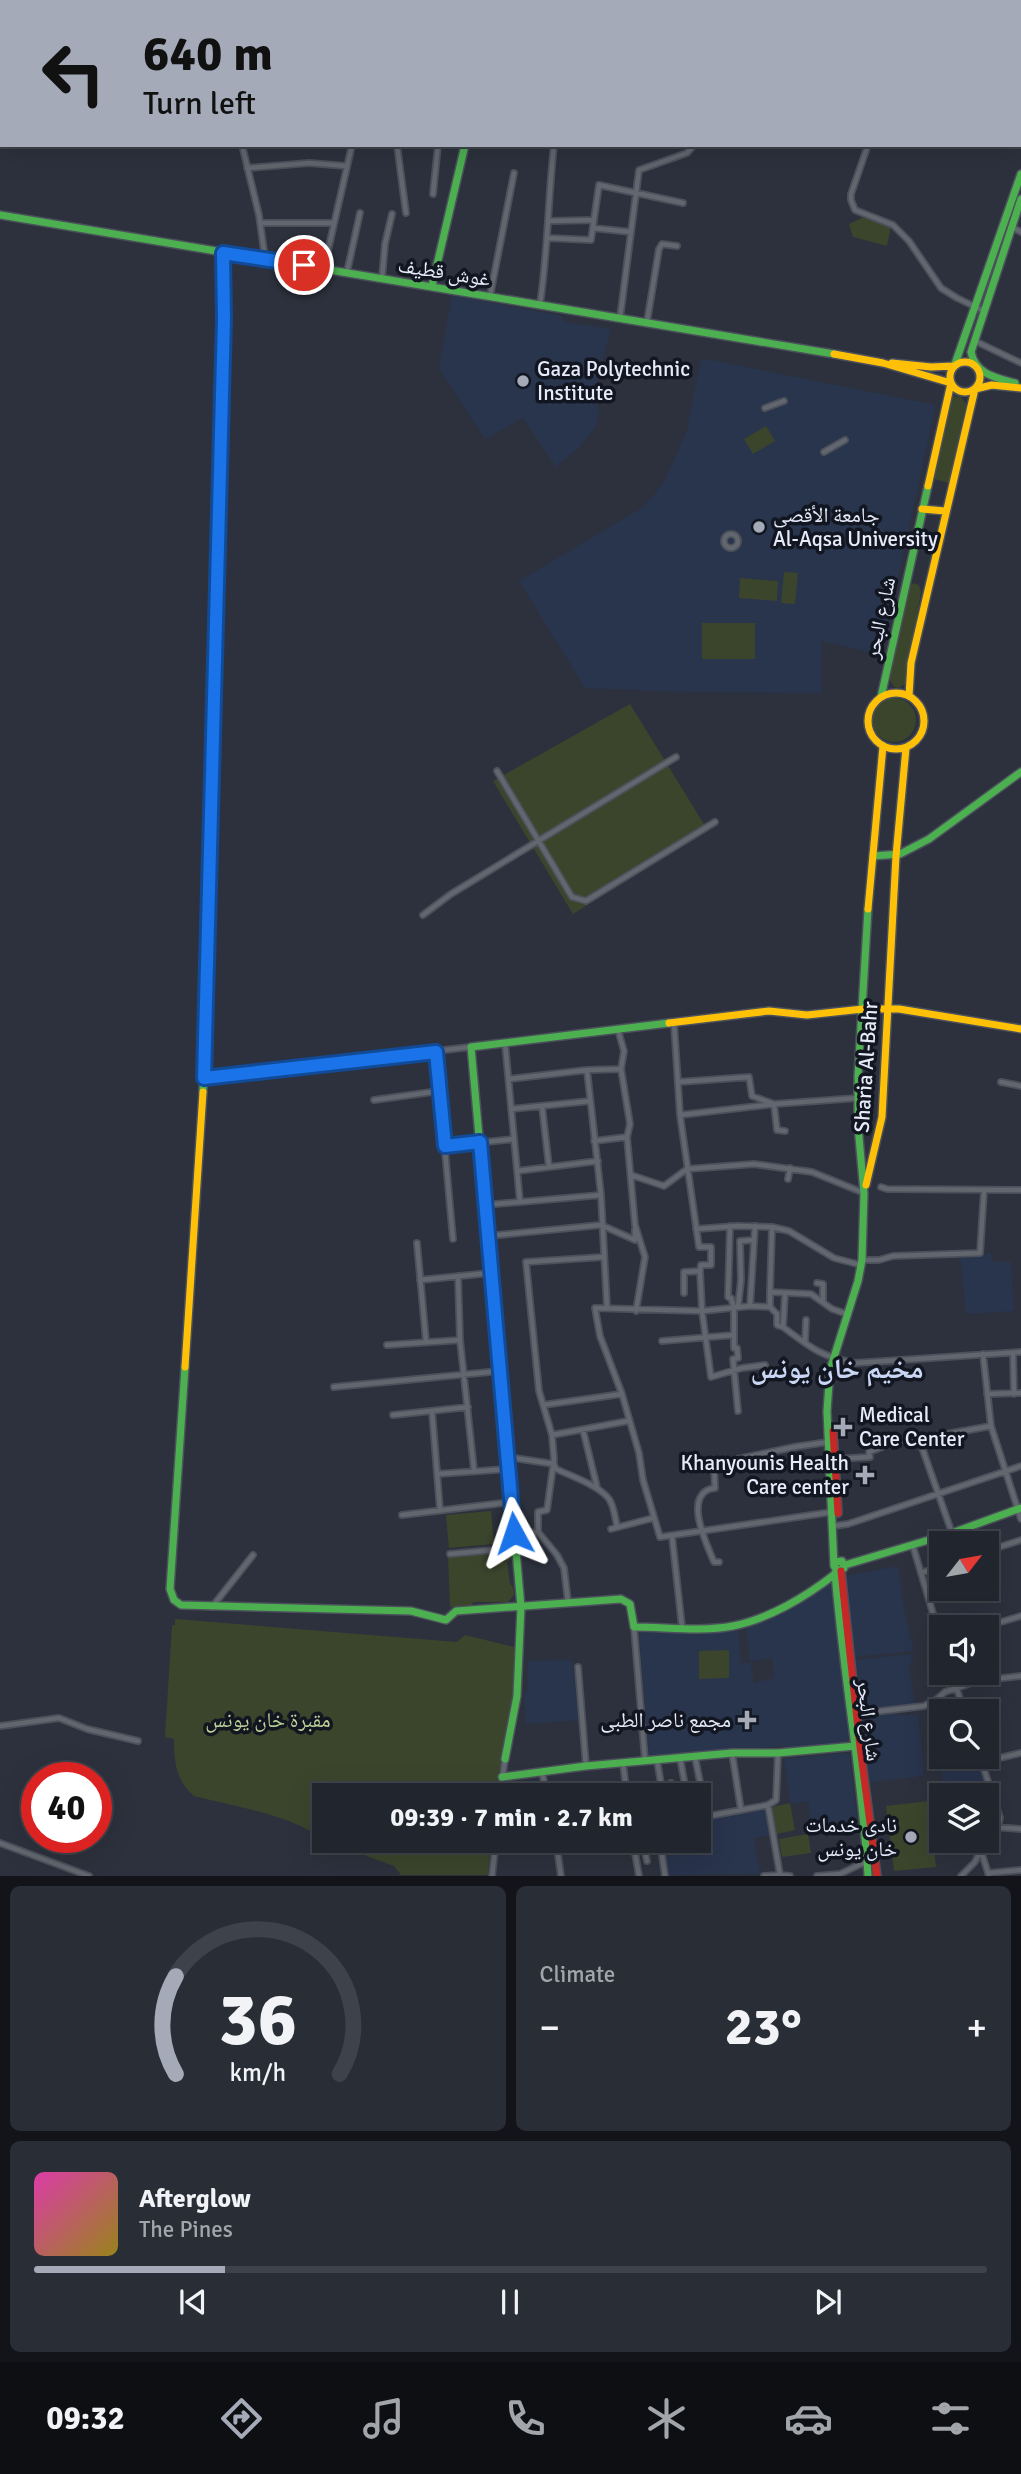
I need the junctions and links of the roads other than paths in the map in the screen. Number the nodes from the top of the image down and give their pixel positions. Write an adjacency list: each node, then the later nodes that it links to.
1 (242, 147): 10 (street)
2 (352, 147): 9 (street)
3 (397, 147): 18 (street)
4 (438, 147): 14 (street)
5 (465, 147): 36 (main road)
6 (554, 147): 22 (street)
7 (692, 147): 13 (street)
8 (867, 147): 39 (street)
9 (347, 166): 10 (street); 24 (street)
10 (247, 168): 23 (street)
11 (513, 173): 37 (street)
12 (1021, 174): 39 (main road)
13 (635, 192): 16 (street); 21 (street); 27 (street)
14 (433, 194)
15 (1021, 199): 25 (main road)
16 (683, 203)
17 (359, 213): 34 (street)
18 (406, 213)
19 (392, 214): 35 (street)
20 (0, 215): 31 (main road, غوش قطيف)
21 (594, 220): 22 (street); 26 (street)
22 (549, 221): 29 (street)
23 (261, 223): 24 (street); 32 (street)
24 (333, 223): 33 (street)
25 (1012, 227): 28 (street); 40 (main road)
26 (593, 228): 27 (street); 29 (street)
27 (631, 232): 41 (street)
28 (1021, 232)
29 (548, 238): 38 (street)
30 (677, 246): 42 (street)
31 (223, 253): 32 (main road, غوش قطيف); 79 (main road)
32 (265, 258): 33 (main road, غوش قطيف)
33 (324, 269): 34 (main road, غوش قطيف)
34 (346, 273): 35 (main road, غوش قطيف)
35 (382, 279): 36 (main road, غوش قطيف)
36 (432, 286): 37 (main road, غوش قطيف)
37 (490, 297): 38 (main road, غوش قطيف)
38 (539, 305): 41 (main road, غوش قطيف)
39 (976, 306): 40 (street); 46 (main road)
40 (984, 311): 43 (main road)
41 (620, 319): 42 (main road, غوش قطيف)
42 (647, 323): 44 (main road, غوش قطيف)
43 (975, 341): 45 (street); 47 (main road)
44 (883, 363): 46 (main road, غوش قطيف); 48 (main road, غوش قطيف)
45 (1021, 363)
46 (954, 365): 47 (main road); 48 (main road)
47 (976, 366): 49 (main road); 50 (main road)
48 (951, 383): 50 (main road); 55 (main road, شارع البحر)
49 (1021, 386): 50 (main road)
50 (975, 389): 56 (main road, شارع البحر)
51 (785, 401): 52 (street)
52 (765, 408)
53 (845, 440): 54 (street)
54 (824, 452)
55 (922, 509): 56 (main road); 57 (main road, شارع البحر)
56 (945, 511): 58 (main road, شارع البحر)
57 (881, 696): 58 (main road); 59 (main road)
58 (909, 696): 60 (main road)
59 (883, 746): 60 (main road); 66 (main road, Sharia Al-Bahr)
60 (906, 748): 67 (main road, Sharia Al-Bahr)
61 (676, 757): 65 (street)
62 (497, 771): 65 (street)
63 (1021, 772): 67 (main road)
64 (715, 822): 65 (street)
65 (539, 841): 68 (street)
66 (873, 856): 67 (main road); 70 (main road, Sharia Al-Bahr)
67 (896, 856): 69 (main road, Sharia Al-Bahr)
68 (423, 915)
69 (888, 1008): 70 (main road); 72 (main road); 108 (main road, Sharia Al-Bahr)
70 (863, 1009): 71 (main road); 85 (main road, Sharia Al-Bahr)
71 (674, 1023): 73 (main road); 81 (street)
72 (1021, 1029)
73 (618, 1030): 74 (main road); 77 (street)
74 (505, 1042): 75 (main road); 80 (street)
75 (471, 1047): 76 (street); 96 (main road)
76 (436, 1052): 79 (street); 84 (street)
77 (621, 1069): 78 (street); 93 (street)
78 (587, 1070): 80 (street); 87 (street)
79 (204, 1078): 213 (main road)
80 (509, 1079): 90 (street)
81 (678, 1082): 88 (street); 91 (street)
82 (1001, 1082): 83 (street)
83 (1021, 1086)
84 (439, 1091): 86 (street); 97 (street)
85 (858, 1098): 88 (street); 108 (main road, Sharia Al-Bahr)
86 (374, 1100)
87 (590, 1101): 89 (street); 95 (street)
88 (774, 1104): 91 (street); 92 (street)
89 (542, 1106): 90 (street); 99 (street)
90 (511, 1109): 94 (street)
91 (680, 1115): 101 (street)
92 (785, 1131)
93 (627, 1137): 95 (street); 103 (street)
94 (514, 1139): 96 (street); 102 (street)
95 (594, 1141): 98 (street)
96 (480, 1142): 97 (street); 111 (main road)
97 (445, 1146): 119 (street)
98 (598, 1161): 99 (street); 109 (street)
99 (549, 1167): 102 (street)
100 (790, 1168): 101 (street); 104 (street); 108 (street)
101 (687, 1170): 103 (street); 117 (street)
102 (517, 1171): 110 (street)
103 (631, 1175): 113 (street)
104 (789, 1180)
105 (881, 1187): 106 (street)
106 (984, 1190): 107 (street); 123 (street)
107 (1021, 1190)
108 (864, 1193): 123 (main road, شارع البحر)
109 (601, 1195): 110 (street); 112 (street)
110 (520, 1202): 111 (street)
111 (485, 1205): 118 (main road)
112 (601, 1225): 113 (street); 118 (street); 122 (street)
113 (635, 1225): 137 (street)
114 (730, 1226): 115 (street); 117 (street); 136 (street)
115 (755, 1226): 116 (street); 120 (street)
116 (772, 1227): 123 (street); 129 (street)
117 (696, 1229): 124 (street)
118 (488, 1236): 125 (main road)
119 (453, 1239)
120 (754, 1240): 133 (street); 136 (street)
121 (417, 1243): 127 (street)
122 (603, 1257): 134 (street); 161 (street)
123 (862, 1262): 139 (main road, شارع البحر)
124 (700, 1271): 130 (street); 138 (street)
125 (491, 1273): 126 (street); 154 (main road)
126 (457, 1276): 127 (street); 144 (street)
127 (420, 1280): 145 (street)
128 (817, 1283): 132 (street)
129 (770, 1292): 131 (street); 135 (street)
130 (684, 1293)
131 (785, 1294): 132 (street); 141 (street)
132 (823, 1302): 139 (street)
133 (750, 1306): 135 (street); 136 (street)
134 (607, 1307): 137 (street); 159 (street)
135 (770, 1307): 141 (street)
136 (736, 1308): 138 (street); 142 (street)
137 (636, 1311): 138 (street)
138 (702, 1311): 143 (street)
139 (848, 1315): 152 (main road, شارع البحر)
140 (806, 1320): 147 (street)
141 (783, 1327): 147 (street)
142 (734, 1335): 143 (street); 155 (street)
143 (705, 1336): 146 (street); 155 (street)
144 (460, 1340): 145 (street); 156 (street)
145 (426, 1341): 148 (street)
146 (662, 1341)
147 (805, 1342): 152 (street)
148 (387, 1345)
149 (1021, 1352): 150 (street)
150 (1013, 1353): 151 (street); 158 (street)
151 (983, 1354): 152 (street); 160 (street)
152 (835, 1359): 171 (main road, شارع البحر); 173 (main road, شارع البحر)
153 (765, 1365): 155 (street)
154 (500, 1371): 156 (street); 172 (main road)
155 (734, 1371): 164 (street)
156 (465, 1374): 157 (street); 162 (street)
157 (334, 1387)
158 (1018, 1393): 160 (street)
159 (622, 1394): 161 (street); 166 (street)
160 (987, 1394): 167 (street)
161 (543, 1405): 169 (street)
162 (468, 1407): 163 (street); 177 (street)
163 (432, 1411): 165 (street); 179 (street)
164 (738, 1411)
165 (393, 1415)
166 (628, 1421): 168 (street); 187 (street)
167 (991, 1426): 170 (street); 178 (street)
168 (583, 1430): 169 (street); 180 (street)
169 (552, 1436): 174 (street)
170 (919, 1439): 173 (street); 181 (street)
171 (828, 1441): 173 (main road, شارع البحر); 196 (street)
172 (507, 1457): 174 (street); 176 (main road)
173 (833, 1459): 185 (main road, شارع البحر); 190 (main road, شارع البحر)
174 (554, 1464): 180 (street); 194 (street)
175 (1021, 1466): 178 (street)
176 (508, 1469): 177 (street); 182 (main road)
177 (474, 1470): 179 (street)
178 (1006, 1471): 181 (street); 183 (street)
179 (437, 1474): 184 (street)
180 (597, 1487): 189 (street)
181 (938, 1493): 190 (street); 192 (street)
182 (511, 1502): 184 (street); 195 (main road)
183 (1019, 1509): 188 (street); 193 (main road)
184 (440, 1510): 186 (street)
185 (833, 1512): 190 (main road, شارع البحر); 196 (street)
186 (402, 1515)
187 (653, 1518): 189 (street); 197 (street)
188 (1021, 1519)
189 (617, 1526): 191 (street)
190 (836, 1526): 206 (main road, شارع البحر)
191 (611, 1529)
192 (952, 1531)
193 (955, 1531)
194 (538, 1532): 195 (street); 211 (street)
195 (514, 1533): 202 (main road)
196 (701, 1533): 197 (street); 205 (street)
197 (672, 1536): 218 (street)
198 (929, 1540): 200 (main road)
199 (1021, 1540): 201 (street)
200 (913, 1545): 206 (main road); 208 (street)
201 (999, 1547)
202 (515, 1548): 203 (street); 212 (main road)
203 (450, 1554)
204 (253, 1555): 213 (street)
205 (719, 1562)
206 (838, 1567): 209 (main road); 210 (main road, شارع البحر); 224 (main road, شارع البحر)
207 (929, 1570): 208 (street)
208 (921, 1573): 214 (street)
209 (823, 1584): 210 (street); 218 (main road)
210 (836, 1595): 227 (main road, شارع البحر)
211 (568, 1602): 212 (main road); 217 (main road)
212 (521, 1607): 213 (main road); 234 (main road)
213 (212, 1608)
214 (933, 1615)
215 (1021, 1616): 216 (street)
216 (999, 1623)
217 (634, 1627): 218 (main road); 236 (street)
218 (682, 1627)
219 (578, 1667): 238 (street)
220 (1021, 1676): 222 (street)
221 (955, 1685): 222 (street)
222 (956, 1688): 223 (street); 224 (street)
223 (960, 1699)
224 (856, 1714): 261 (main road, شارع البحر)
225 (0, 1726): 226 (street)
226 (138, 1741)
227 (855, 1746): 229 (main road); 262 (main road, شارع البحر)
228 (732, 1753): 229 (main road); 231 (main road); 248 (street)
229 (778, 1753): 247 (street)
230 (1021, 1753): 232 (street)
231 (695, 1757): 233 (main road); 246 (street)
232 (999, 1757)
233 (680, 1758): 235 (main road); 245 (street)
234 (505, 1759): 240 (street)
235 (657, 1760): 236 (main road); 244 (street)
236 (645, 1761): 237 (main road)
237 (622, 1763): 238 (main road); 243 (street)
238 (586, 1766): 239 (main road)
239 (542, 1771): 240 (main road); 242 (street)
240 (502, 1777): 241 (street)
241 (501, 1783)
242 (544, 1783)
243 (625, 1783)
244 (661, 1783)
245 (685, 1783)
246 (700, 1783)
247 (768, 1805): 248 (street); 272 (street)
248 (741, 1810): 249 (street)
249 (711, 1816)
250 (999, 1827): 251 (street)
251 (1021, 1829)
252 (0, 1843): 266 (street)
253 (495, 1853): 267 (street)
254 (558, 1853): 268 (street)
255 (636, 1853): 269 (street)
256 (645, 1853): 260 (street)
257 (662, 1853): 270 (street)
258 (979, 1853): 263 (street)
259 (982, 1853): 265 (street)
260 (647, 1861)
261 (876, 1863): 262 (main road); 276 (main road, شارع البحر)
262 (867, 1864): 274 (street); 275 (main road, شارع البحر)
263 (970, 1868): 265 (street); 277 (street)
264 (1021, 1870): 265 (street)
265 (988, 1873)
266 (89, 1875)
267 (492, 1875)
268 (561, 1875)
269 (639, 1875)
270 (665, 1875)
271 (764, 1875): 272 (street)
272 (780, 1875): 273 (street)
273 (790, 1875)
274 (817, 1875)
275 (868, 1875)
276 (877, 1875)
277 (961, 1875)

